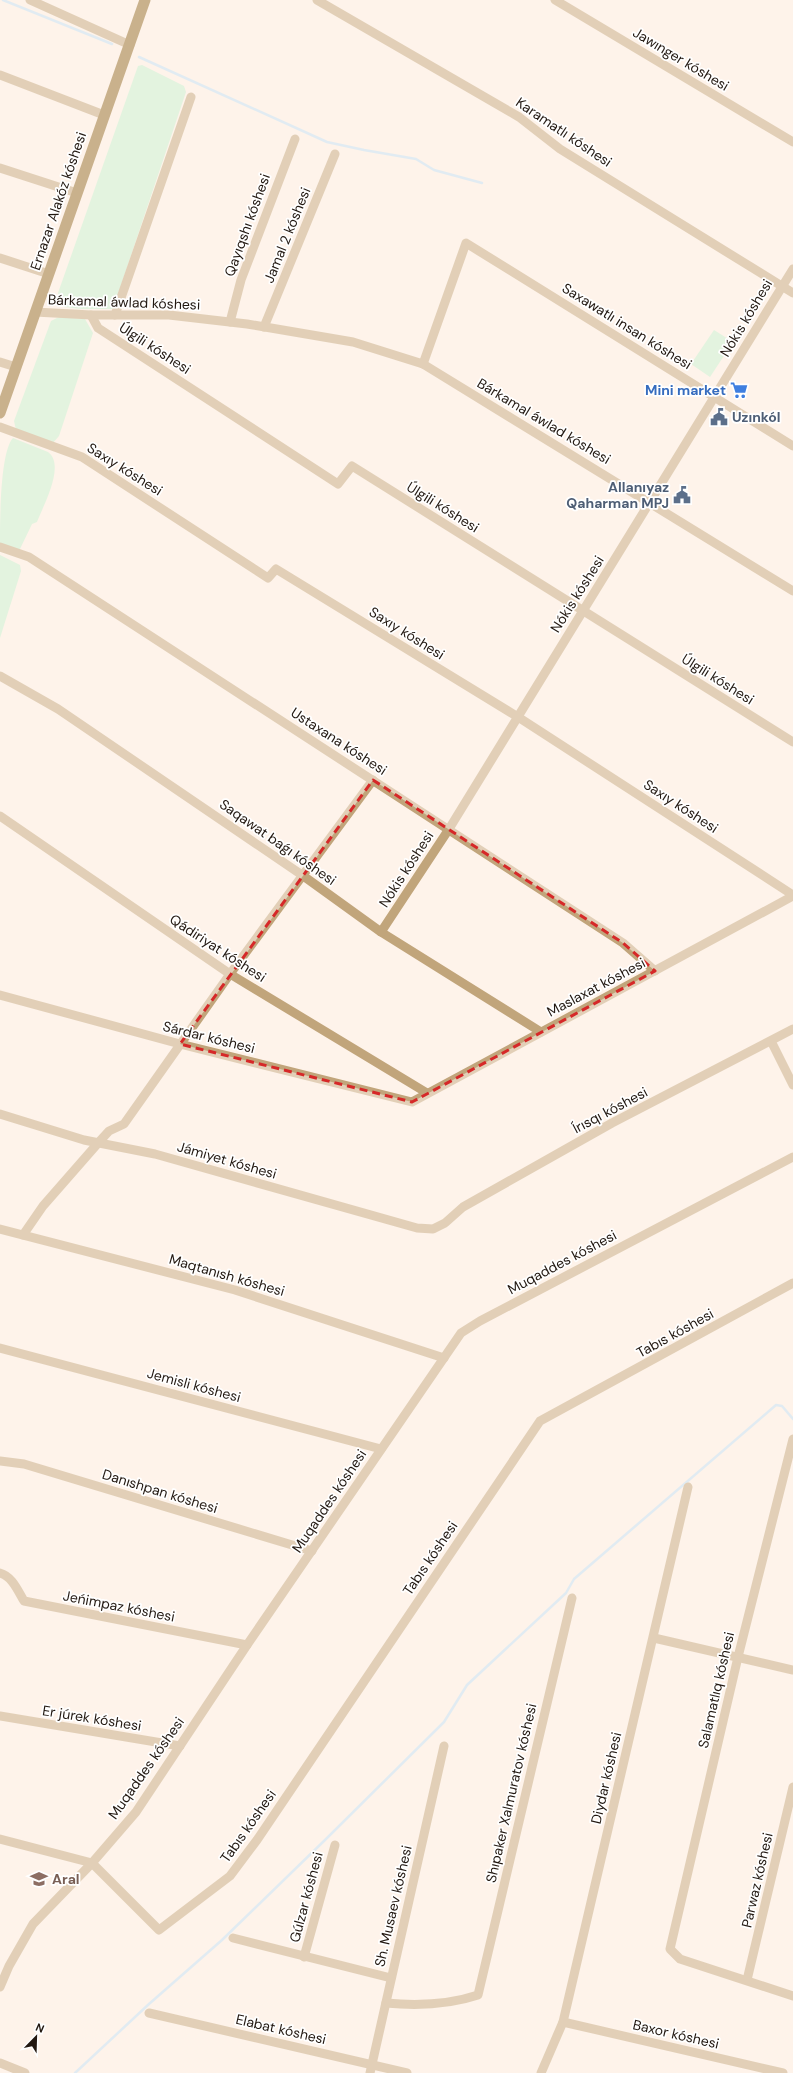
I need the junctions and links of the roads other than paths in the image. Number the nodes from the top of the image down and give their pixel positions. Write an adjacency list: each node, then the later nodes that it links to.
1 (30, 0): 5 (street)
2 (145, 0): 5 (main road, Ernazar Alakóz kóshesi)
3 (316, 0): 17 (street, Karamatlı kóshesi)
4 (556, 0): 10 (street, Jawınger kóshesi)
5 (130, 45): 8 (main road, Ernazar Alakóz kóshesi)
6 (0, 75): 8 (street)
7 (191, 97): 21 (street)
8 (104, 115): 13 (main road, Ernazar Alakóz kóshesi)
9 (295, 139): 22 (street, Qayıqshı kóshesi)
10 (793, 142)
11 (335, 154): 23 (street, Jamal 2 kóshesi)
12 (0, 168): 13 (street)
13 (77, 193): 16 (main road, Ernazar Alakóz kóshesi)
14 (0, 258): 16 (street)
15 (793, 269): 17 (street, Nókis kóshesi)
16 (49, 274): 19 (main road, Ernazar Alakóz kóshesi)
17 (782, 286): 18 (street, Karamatlı kóshesi); 27 (street, Nókis kóshesi)
18 (793, 293)
19 (35, 312): 20 (street, Bárkamal áwlad kóshesi); 26 (main road, Ernazar Alakóz kóshesi)
20 (91, 315): 21 (street, Bárkamal áwlad kóshesi); 34 (street, Úlgili kóshesi)
21 (115, 316): 22 (street, Bárkamal áwlad kóshesi)
22 (230, 322): 23 (street, Bárkamal áwlad kóshesi)
23 (264, 327): 25 (street, Bárkamal áwlad kóshesi)
24 (0, 362): 26 (street)
25 (423, 364): 27 (street, Saxawatlı insan kóshesi); 31 (street, Bárkamal áwlad kóshesi)
26 (16, 367): 28 (main road, Ernazar Alakóz kóshesi)
27 (715, 397): 30 (street, Saxawatlı insan kóshesi); 31 (street, Nókis kóshesi)
28 (0, 413)
29 (0, 427): 36 (street, Saxıy kóshesi)
30 (793, 446)
31 (650, 502): 33 (street, Bárkamal áwlad kóshesi); 34 (street, Nókis kóshesi)
32 (0, 547): 38 (street, Ustaxana kóshesi)
33 (793, 591)
34 (583, 611): 36 (street, Nókis kóshesi); 37 (street, Úlgili kóshesi)
35 (0, 676): 41 (street, Saqawat baǵı kóshesi)
36 (518, 718): 40 (street, Nókis kóshesi); 42 (street, Saxıy kóshesi)
37 (793, 742)
38 (373, 780): 40 (street, Ustaxana kóshesi); 41 (street)
39 (0, 816): 45 (street, Qádiriyat kóshesi)
40 (449, 829): 43 (street, Nókis kóshesi); 44 (street, Ustaxana kóshesi)
41 (302, 875): 43 (street, Saqawat baǵı kóshesi); 45 (street)
42 (793, 896): 44 (street, Maslaxat kóshesi)
43 (381, 932): 48 (street, Saqawat baǵı kóshesi)
44 (655, 971): 48 (street, Maslaxat kóshesi)
45 (230, 974): 50 (street); 52 (street, Qádiriyat kóshesi)
46 (0, 995): 50 (street, Sárdar kóshesi)
47 (793, 1029): 49 (street, Írısqı kóshesi)
48 (541, 1032): 52 (street, Maslaxat kóshesi)
49 (771, 1041): 51 (street); 57 (street, Írısqı kóshesi)
50 (180, 1044): 53 (street, Sárdar kóshesi); 55 (street)
51 (793, 1085)
52 (427, 1094): 53 (street, Maslaxat kóshesi)
53 (412, 1102)
54 (0, 1114): 55 (street, Jámiyet kóshesi)
55 (99, 1142): 57 (street, Jámiyet kóshesi); 59 (street)
56 (793, 1157): 62 (street, Muqaddes kóshesi)
57 (445, 1222)
58 (0, 1229): 59 (street, Maqtanısh kóshesi)
59 (23, 1235): 62 (street, Maqtanısh kóshesi)
60 (793, 1282): 80 (street, Tabıs kóshesi)
61 (0, 1348): 64 (street, Jemisli kóshesi)
62 (444, 1358): 64 (street, Muqaddes kóshesi)
63 (793, 1439): 72 (street, Salamatlıq kóshesi)
64 (381, 1449): 67 (street, Muqaddes kóshesi)
65 (0, 1461): 67 (street, Danıshpan kóshesi)
66 (688, 1487): 70 (street, Diydar kóshesi)
67 (312, 1551): 71 (street, Muqaddes kóshesi)
68 (0, 1573): 71 (street, Jeńimpaz kóshesi)
69 (572, 1598): 87 (street, Shıpaker Xalmuratov kóshesi)
70 (654, 1638): 72 (street); 89 (street, Diydar kóshesi)
71 (247, 1645): 75 (street, Muqaddes kóshesi)
72 (738, 1656): 73 (street); 84 (street, Salamatlıq kóshesi)
73 (793, 1670)
74 (0, 1716): 75 (street, Er júrek kóshesi)
75 (180, 1746): 80 (street, Muqaddes kóshesi)
76 (444, 1746): 83 (street, Sh. Musaev kóshesi)
77 (793, 1787): 84 (street, Parwaz kóshesi)
78 (0, 1839): 80 (street)
79 (335, 1845): 82 (street, Gúlzar kóshesi)
80 (92, 1863): 85 (street, Muqaddes kóshesi)
81 (233, 1938): 82 (street)
82 (304, 1957): 83 (street)
83 (391, 1978): 87 (street, Sh. Musaev kóshesi)
84 (747, 1980): 86 (street)
85 (0, 1987)
86 (793, 1996)
87 (386, 2003): 91 (street, Sh. Musaev kóshesi)
88 (149, 2013): 91 (street, Elabat kóshesi)
89 (563, 2022): 94 (street, Diydar kóshesi); 95 (street, Baxor kóshesi)
90 (0, 2063): 92 (street)
91 (371, 2068): 93 (street, Elabat kóshesi)
92 (25, 2073)
93 (407, 2073)
94 (541, 2073)
95 (782, 2073)

